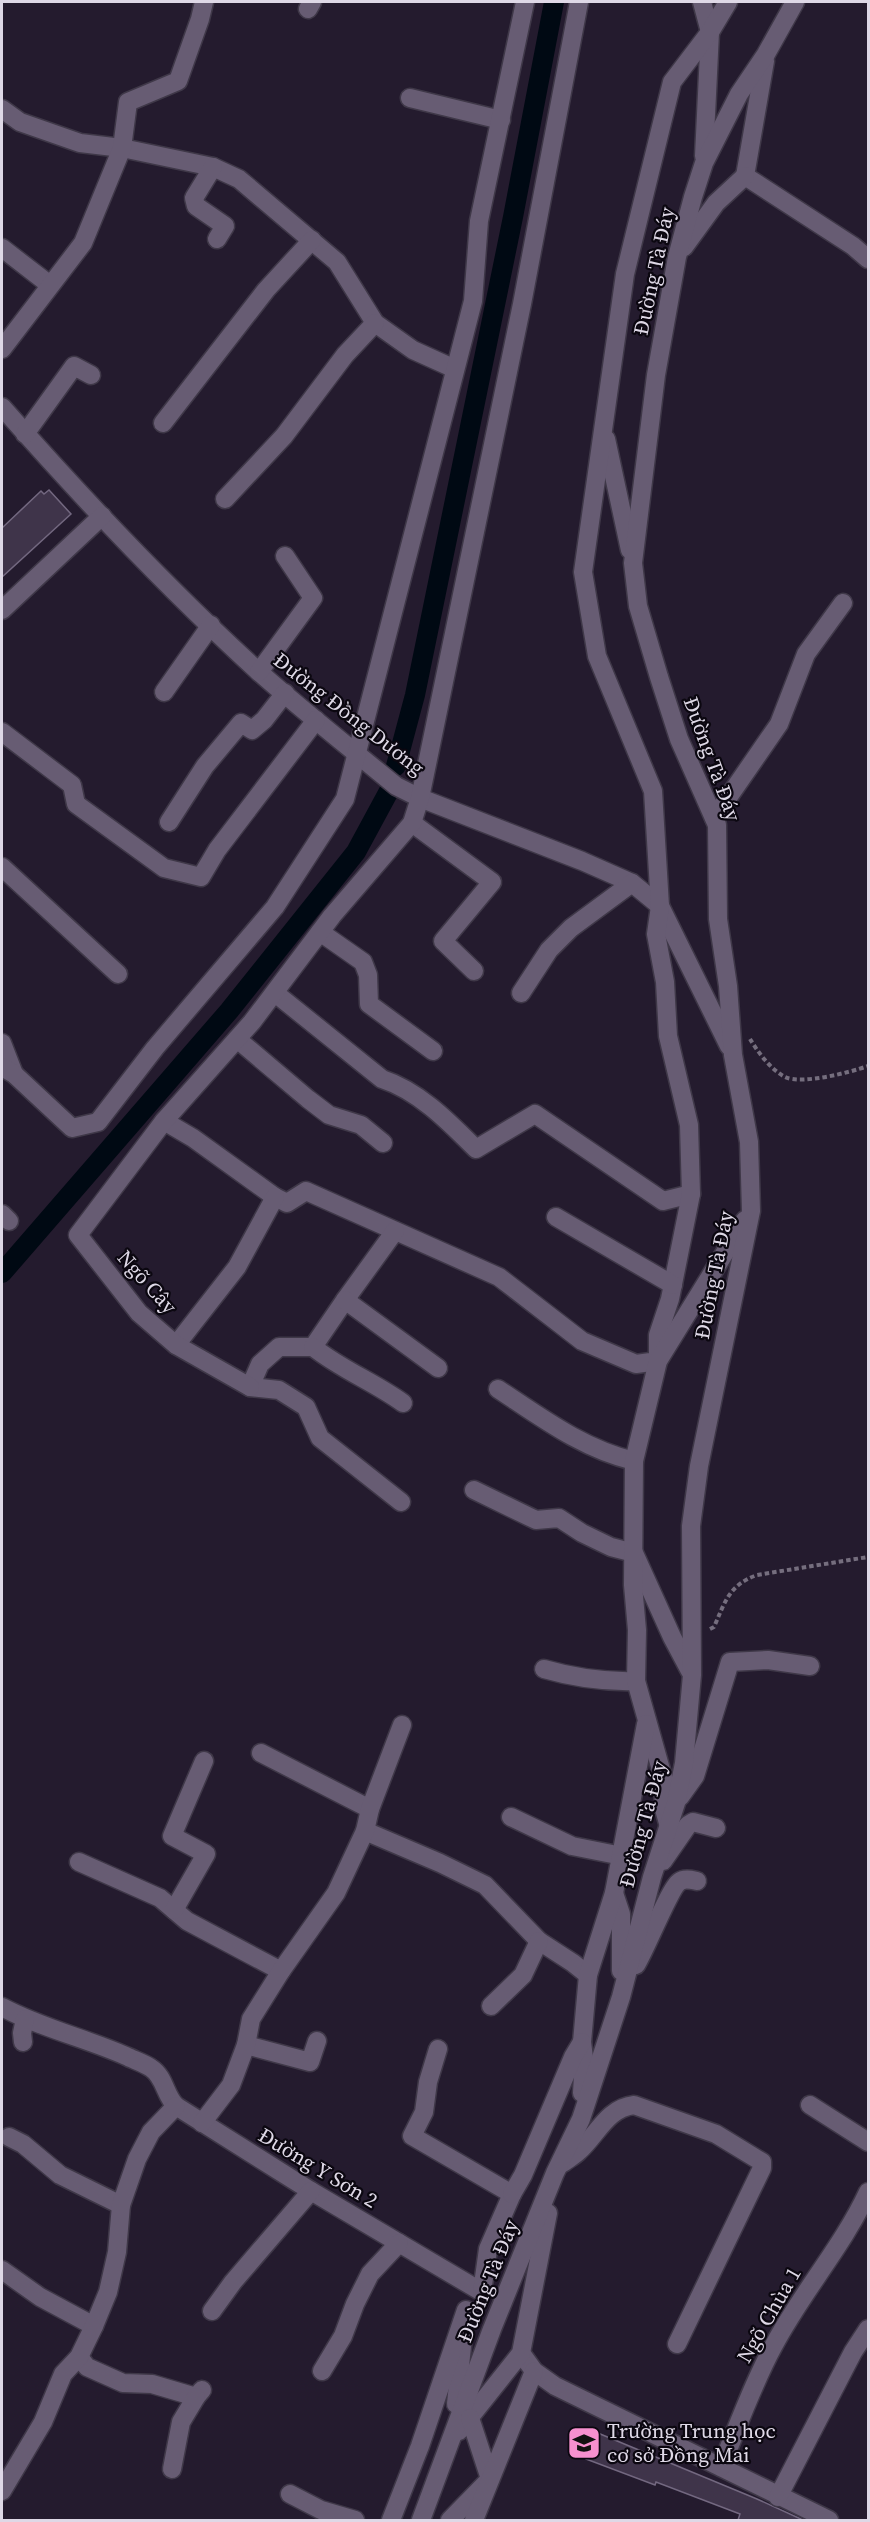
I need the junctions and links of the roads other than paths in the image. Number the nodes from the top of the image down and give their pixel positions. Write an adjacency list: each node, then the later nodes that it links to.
1 (204, 2): 12 (street)
2 (525, 2): 11 (street)
3 (579, 2): 43 (street)
4 (702, 2): 7 (street)
5 (728, 2): 7 (street)
6 (795, 2): 8 (street, Đường Tà Đáy)
7 (710, 32): 13 (street); 28 (street)
8 (766, 54): 13 (street, Đường Tà Đáy); 15 (street)
9 (410, 98): 11 (street)
10 (2, 109): 12 (street)
11 (501, 120): 24 (street)
12 (122, 148): 14 (street); 21 (street)
13 (704, 164): 19 (street, Đường Tà Đáy)
14 (213, 167): 16 (street); 17 (street)
15 (745, 176): 19 (street); 20 (street)
16 (217, 239)
17 (312, 240): 22 (street); 27 (street)
18 (2, 248): 21 (street)
19 (678, 257): 33 (street, Đường Tà Đáy)
20 (868, 259)
21 (50, 285): 23 (street)
22 (375, 323): 24 (street); 30 (street)
23 (2, 349)
24 (455, 369): 42 (street)
25 (91, 375): 29 (street)
26 (2, 407): 29 (street, Đường Đồng Dương)
27 (163, 423)
28 (603, 425): 33 (street); 49 (street)
29 (26, 434): 31 (street, Đường Đồng Dương)
30 (225, 499)
31 (102, 516): 35 (street); 36 (street, Đường Đồng Dương)
32 (285, 556): 37 (street)
33 (633, 563): 44 (street, Đường Tà Đáy)
34 (843, 603): 44 (street)
35 (2, 610)
36 (211, 625): 37 (street, Đường Đồng Dương); 38 (street)
37 (259, 672): 39 (street, Đường Đồng Dương)
38 (164, 692)
39 (285, 693): 40 (street, Đường Đồng Dương); 45 (street)
40 (316, 720): 41 (street); 42 (street, Đường Đồng Dương)
41 (2, 732)
42 (357, 753): 43 (street, Đường Đồng Dương); 59 (street)
43 (420, 798): 46 (street); 48 (street, Đường Đồng Dương)
44 (714, 818): 58 (street, Đường Tà Đáy)
45 (169, 822)
46 (412, 823): 50 (street); 51 (street)
47 (2, 867): 52 (street)
48 (632, 883): 49 (street, Đường Đồng Dương); 54 (street)
49 (660, 906): 58 (street, Đường Đồng Dương); 62 (street)
50 (320, 932): 53 (street); 57 (street)
51 (474, 971)
52 (118, 975)
53 (275, 993): 55 (street); 62 (street)
54 (521, 993)
55 (237, 1039): 60 (street); 61 (street)
56 (2, 1043): 59 (street)
57 (432, 1052)
58 (733, 1055): 64 (street, Đường Tà Đáy)
59 (8, 1071)
60 (164, 1121): 63 (street); 69 (street, Ngõ Cây)
61 (383, 1143)
62 (691, 1194): 67 (street)
63 (275, 1197): 66 (street); 69 (street)
64 (751, 1211): 71 (street); 82 (street, Đường Tà Đáy)
65 (556, 1217): 67 (street)
66 (395, 1231): 68 (street); 71 (street)
67 (673, 1285): 71 (street)
68 (345, 1300): 70 (street); 72 (street)
69 (176, 1345): 73 (street, Ngõ Cây)
70 (313, 1347): 73 (street); 75 (street)
71 (658, 1361): 76 (street)
72 (438, 1368)
73 (250, 1387): 78 (street)
74 (498, 1389): 76 (street)
75 (403, 1403)
76 (634, 1461): 79 (street)
77 (474, 1490): 79 (street)
78 (402, 1502)
79 (634, 1553): 82 (street); 83 (street)
80 (810, 1666): 88 (street)
81 (544, 1669): 83 (street)
82 (692, 1675): 88 (street, Đường Tà Đáy)
83 (636, 1681): 84 (street)
84 (647, 1722): 91 (street); 94 (street)
85 (402, 1725): 89 (street)
86 (261, 1753): 89 (street)
87 (204, 1761): 99 (street)
88 (676, 1803): 91 (street, Đường Tà Đáy)
89 (370, 1809): 93 (street)
90 (511, 1817): 94 (street)
91 (668, 1825): 96 (street, Đường Tà Đáy)
92 (716, 1828): 96 (street)
93 (365, 1831): 100 (street); 101 (street)
94 (622, 1856): 98 (street)
95 (79, 1862): 99 (street)
96 (652, 1877): 103 (street, Đường Tà Đáy)
97 (697, 1881): 103 (street)
98 (614, 1893): 102 (street); 103 (street)
99 (174, 1910): 101 (street)
100 (539, 1941): 102 (street); 104 (street)
101 (281, 1971): 110 (street)
102 (588, 1975): 109 (street)
103 (623, 1991): 114 (street, Đường Tà Đáy)
104 (491, 2006)
105 (2, 2007): 106 (street, Đường Y Sơn 2)
106 (25, 2019): 108 (street); 113 (street, Đường Y Sơn 2)
107 (317, 2041): 110 (street)
108 (23, 2042)
109 (582, 2042): 114 (street); 121 (street)
110 (246, 2045): 115 (street)
111 (438, 2049): 121 (street)
112 (810, 2104): 117 (street)
113 (176, 2106): 115 (street, Đường Y Sơn 2); 122 (street)
114 (581, 2119): 118 (street, Đường Tà Đáy)
115 (202, 2123): 119 (street, Đường Y Sơn 2)
116 (9, 2137): 122 (street)
117 (868, 2142)
118 (557, 2170): 130 (street); 131 (street); 136 (street, Đường Tà Đáy)
119 (311, 2191): 123 (street, Đường Y Sơn 2); 127 (street)
120 (868, 2192): 137 (street, Ngõ Chùa 1)
121 (512, 2194): 125 (street)
122 (121, 2205): 128 (street)
123 (399, 2243): 125 (street, Đường Y Sơn 2); 133 (street)
124 (2, 2270): 128 (street)
125 (482, 2292): 126 (street)
126 (466, 2310): 136 (street); 144 (street)
127 (212, 2311)
128 (94, 2326): 132 (street)
129 (868, 2329): 142 (street)
130 (677, 2344)
131 (521, 2353): 134 (street); 135 (street)
132 (79, 2357): 138 (street); 140 (street)
133 (322, 2371)
134 (534, 2371): 137 (street); 139 (street)
135 (470, 2418): 136 (street); 139 (street)
136 (450, 2442): 145 (street, Đường Tà Đáy)
137 (721, 2467): 142 (street)
138 (172, 2469)
139 (490, 2480): 146 (street); 147 (street)
140 (2, 2491)
141 (290, 2494): 143 (street)
142 (778, 2497): 148 (street)
143 (355, 2520)
144 (391, 2520)
145 (421, 2520)
146 (450, 2520)
147 (474, 2520)
148 (829, 2520)

